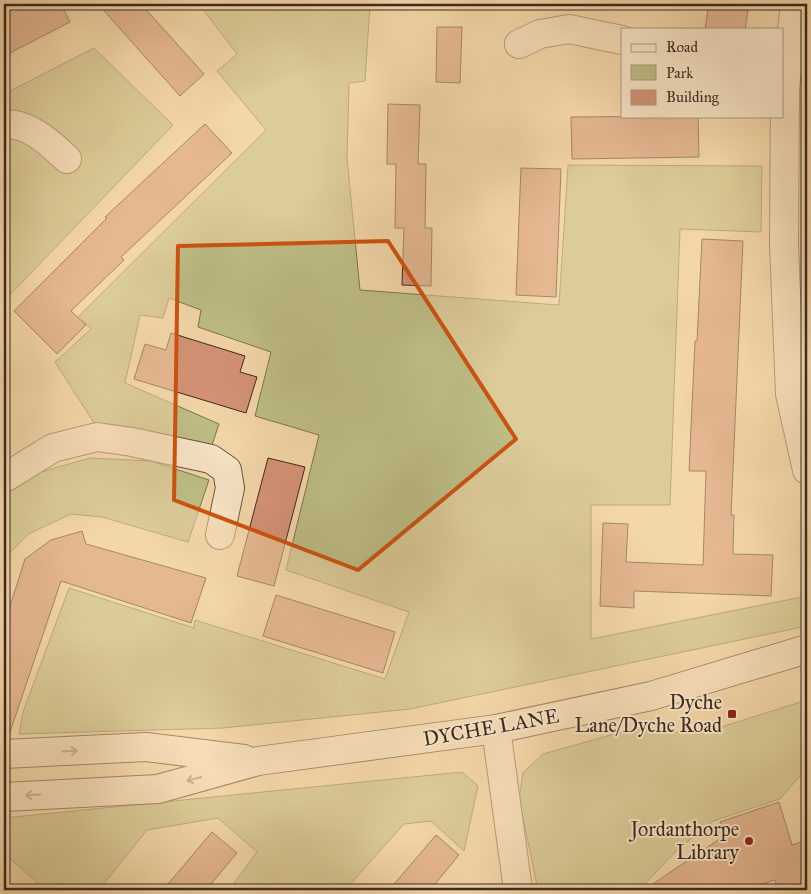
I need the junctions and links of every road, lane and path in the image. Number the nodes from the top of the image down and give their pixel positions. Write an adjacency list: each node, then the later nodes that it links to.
1 (795, 4): 4 (street)
2 (621, 40): 3 (street)
3 (519, 44)
4 (784, 87): 7 (street)
5 (4, 124): 6 (street)
6 (67, 159)
7 (807, 470)
8 (4, 478): 9 (street)
9 (220, 535)
10 (807, 649): 11 (street, DYCHE LANE)
11 (496, 729): 13 (street, DYCHE LANE); 15 (street)
12 (4, 754): 13 (street, DYCHE LANE, one-way to 13)
13 (258, 761): 14 (street, DYCHE LANE, one-way to 14)
14 (4, 797)
15 (518, 890)

